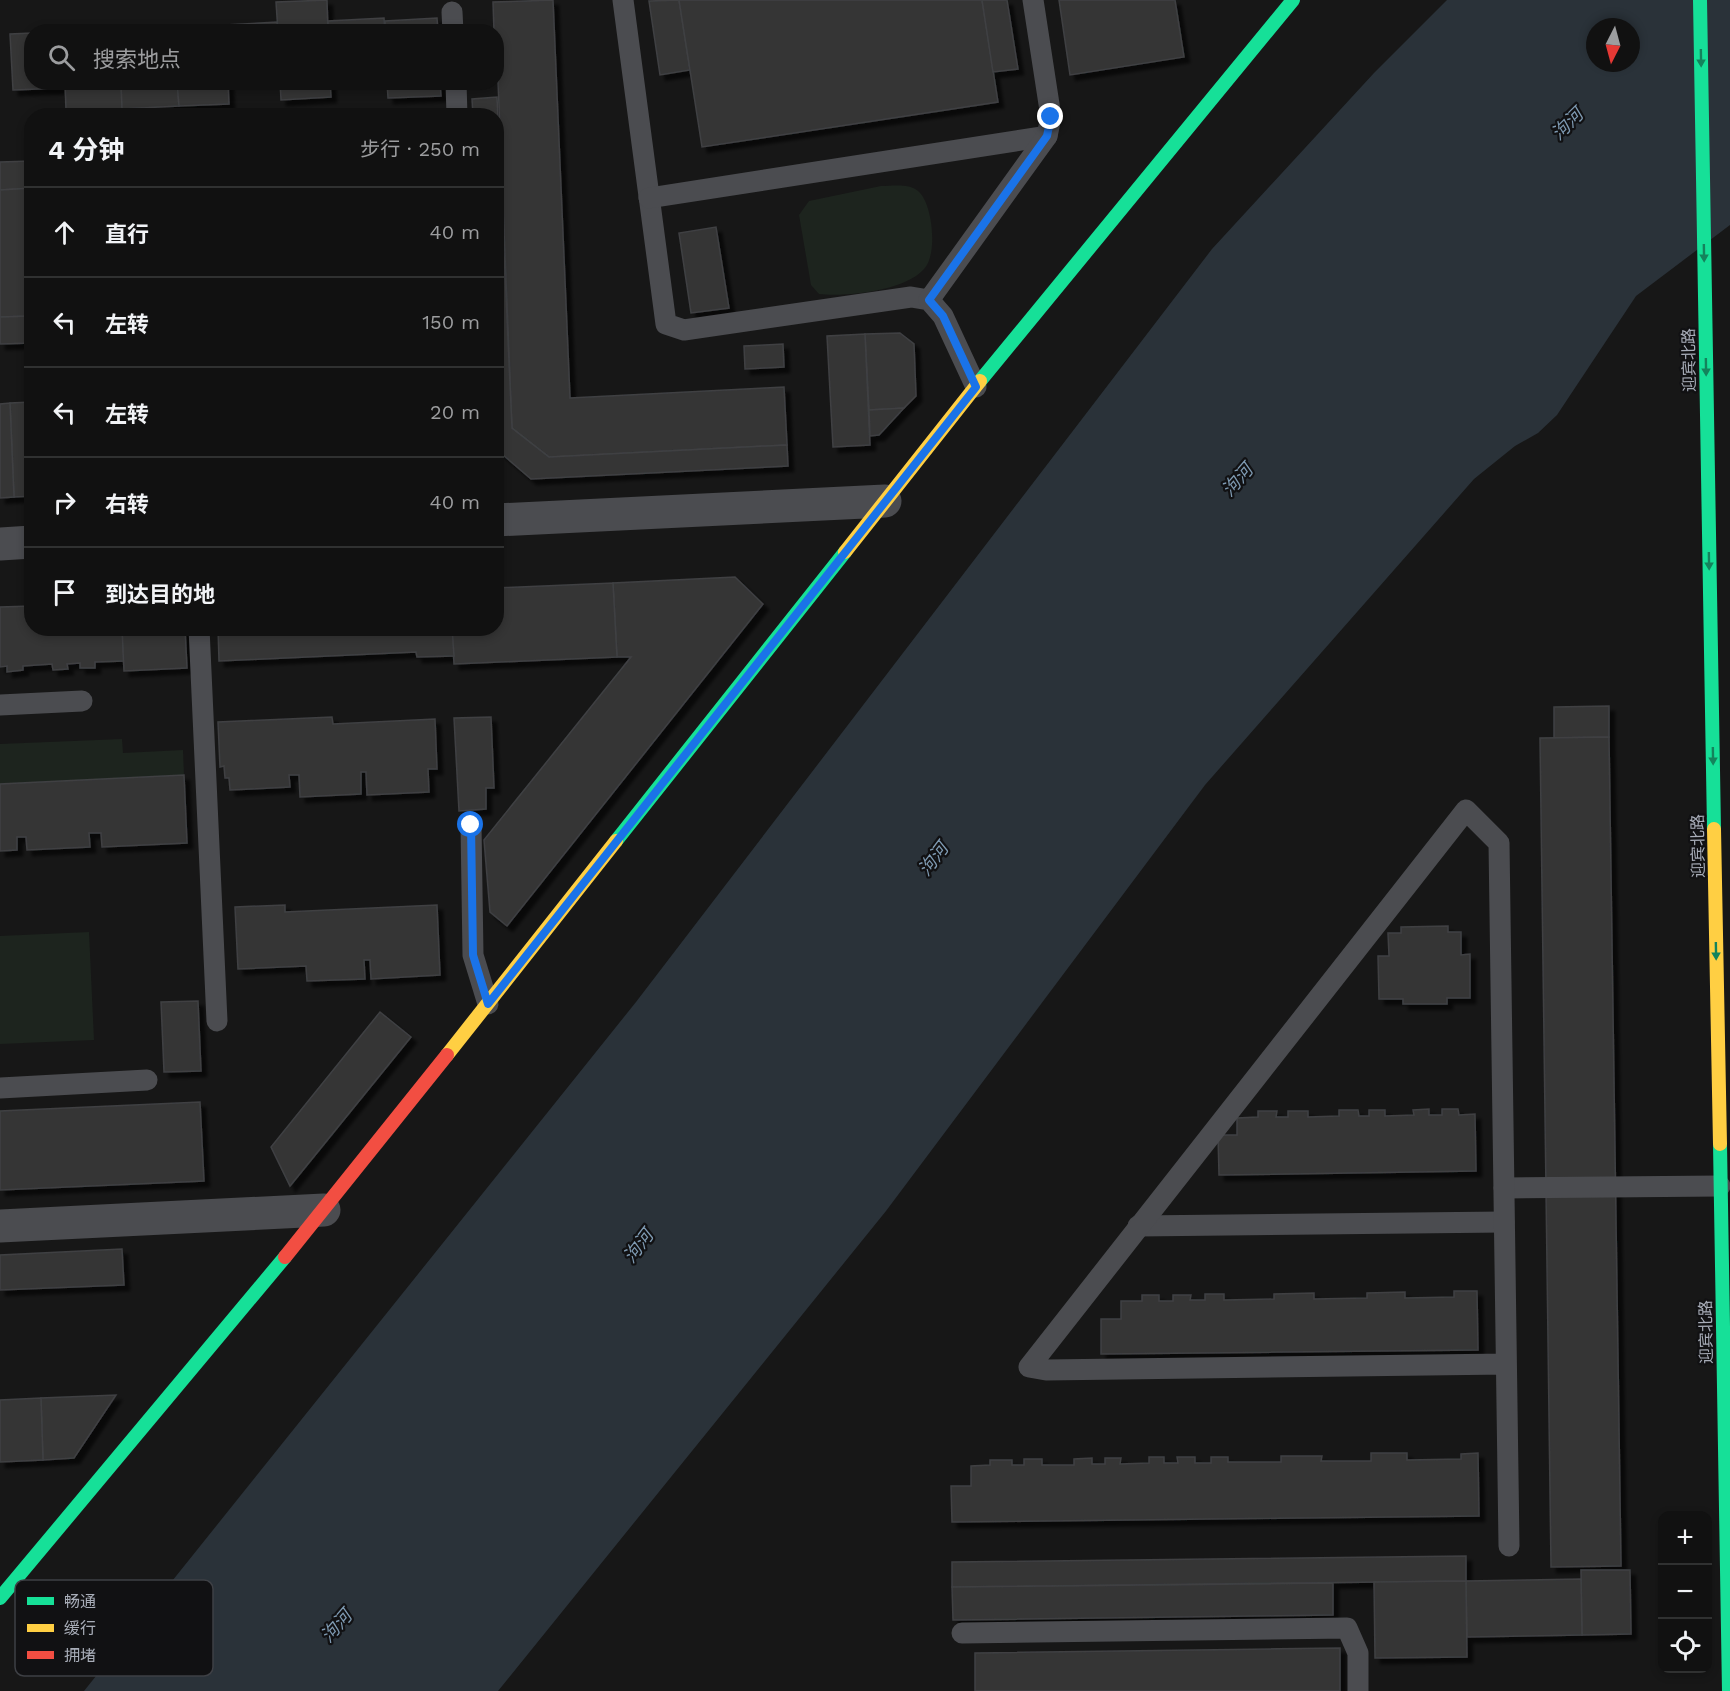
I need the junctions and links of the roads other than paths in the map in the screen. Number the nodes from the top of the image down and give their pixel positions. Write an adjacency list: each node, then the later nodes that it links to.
1 (623, 0): 8 (lane)
2 (1034, 0): 7 (lane)
3 (1293, 0): 10 (street)
4 (1700, 0): 23 (street, 迎宾北路, one-way to 23)
5 (456, 90): 6 (lane)
6 (457, 108)
7 (1047, 136): 8 (lane); 9 (lane)
8 (649, 198): 9 (lane)
9 (929, 300): 10 (lane)
10 (976, 387): 11 (street)
11 (885, 501): 12 (street); 19 (street)
12 (504, 520)
13 (24, 542): 14 (street)
14 (0, 544)
15 (199, 636): 20 (lane)
16 (82, 701): 17 (lane)
17 (0, 705)
18 (471, 825): 19 (lane)
19 (488, 1004): 25 (street)
20 (217, 1022)
21 (147, 1080): 22 (lane)
22 (0, 1088)
23 (1720, 1186): 24 (lane); 36 (street, 迎宾北路)
24 (1503, 1188): 26 (lane); 28 (lane)
25 (324, 1210): 27 (street); 31 (street)
26 (1504, 1222): 28 (lane); 29 (lane)
27 (0, 1226)
28 (1138, 1226): 29 (lane)
29 (1506, 1364): 30 (lane)
30 (1509, 1546)
31 (15, 1580)
32 (15, 1580): 33 (street)
33 (0, 1598)
34 (962, 1633): 35 (lane)
35 (1358, 1691)
36 (1729, 1691)

